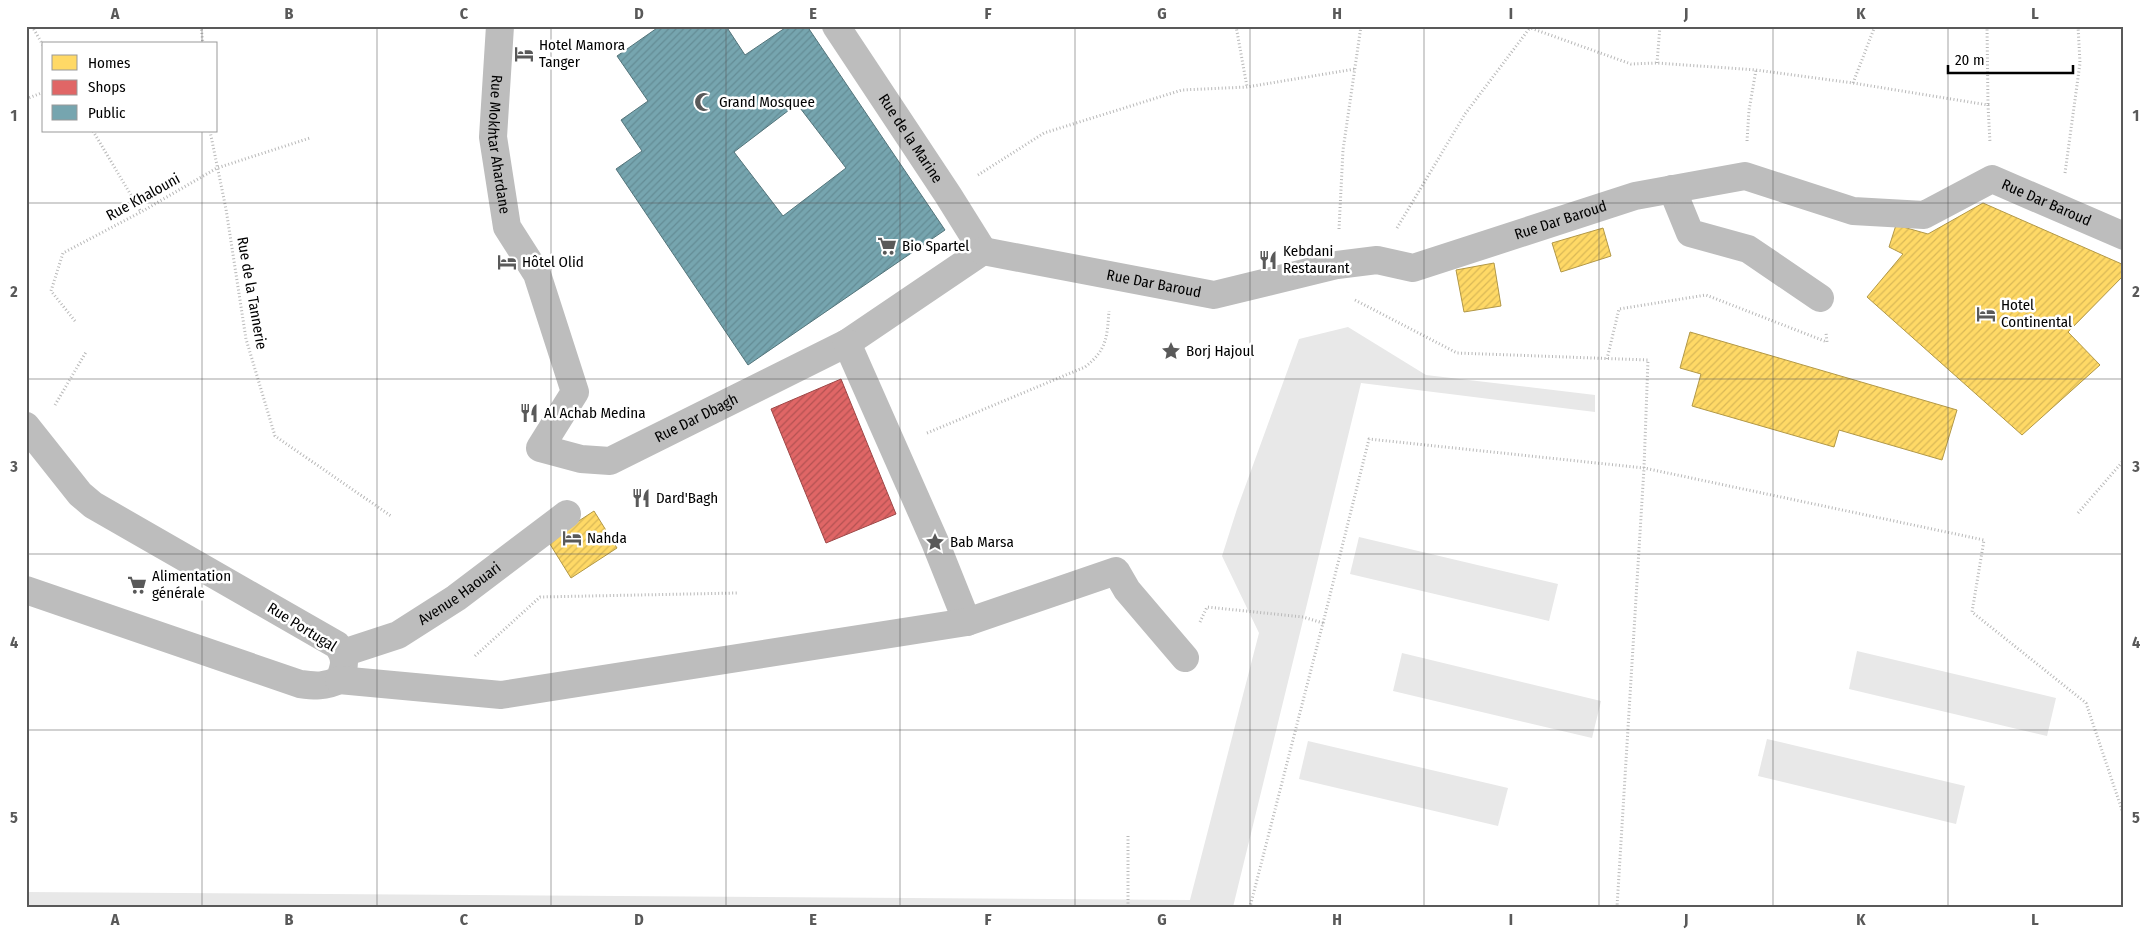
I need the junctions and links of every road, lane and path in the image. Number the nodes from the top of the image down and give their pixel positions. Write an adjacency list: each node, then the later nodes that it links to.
1 (32, 26): 14 (path)
2 (201, 26): 13 (path)
3 (500, 26): 45 (street, Rue Mokhtar Ahardane)
4 (836, 26): 30 (street, Rue de la Marine)
5 (1236, 26): 19 (path)
6 (1361, 26): 16 (path)
7 (1525, 26): 12 (path)
8 (1660, 26): 15 (path)
9 (1875, 26): 18 (path)
10 (1987, 26): 22 (path)
11 (2078, 26): 31 (path)
12 (1529, 29): 15 (path); 35 (path)
13 (203, 42)
14 (42, 44)
15 (1657, 63): 17 (path)
16 (1354, 69): 19 (path); 36 (path)
17 (1756, 70): 18 (path); 23 (path)
18 (1853, 83): 22 (path)
19 (1247, 87): 30 (path)
20 (42, 93): 21 (path)
21 (26, 99)
22 (1988, 104): 28 (path)
23 (1749, 110)
24 (94, 132): 32 (path)
25 (210, 132): 27 (path, Rue de la Tannerie)
26 (310, 138): 27 (path, Rue Khalouni)
27 (217, 168): 32 (path, Rue Khalouni); 51 (path, Rue de la Tannerie)
28 (1992, 179): 29 (street, Rue Dar Baroud); 31 (street, Rue Dar Baroud)
29 (1672, 190): 35 (street, Rue Dar Baroud); 39 (street)
30 (948, 195): 34 (street, Rue de la Marine)
31 (2060, 208): 33 (street, Rue Dar Baroud)
32 (141, 212): 40 (path, Rue Khalouni)
33 (2124, 236)
34 (982, 251): 37 (street, Rue Dar Baroud); 41 (street, Rue Dar Dbagh)
35 (1377, 260): 36 (street, Rue Dar Baroud)
36 (1338, 264): 37 (street, Rue Dar Baroud)
37 (1108, 275): 46 (path)
38 (1351, 298): 43 (path)
39 (1820, 298): 43 (path)
40 (75, 321)
41 (847, 343): 45 (street, Rue Dar Dbagh); 46 (street)
42 (86, 352): 44 (path)
43 (1607, 359): 48 (path)
44 (30, 431): 56 (street, Rue Portugal)
45 (540, 448)
46 (893, 448): 54 (street)
47 (2124, 460): 49 (path)
48 (1644, 468): 55 (path); 60 (path); 64 (path)
49 (2078, 513)
50 (567, 514): 56 (street, Avenue Haouari)
51 (391, 516)
52 (26, 590): 58 (street)
53 (737, 593): 59 (path)
54 (967, 622): 57 (street); 59 (street)
55 (1323, 623): 57 (path); 63 (path)
56 (343, 653): 58 (street, Rue Portugal)
57 (1184, 658)
58 (338, 680): 59 (street)
59 (439, 688)
60 (2124, 816)
61 (1128, 835): 62 (path)
62 (1128, 907)
63 (1250, 907)
64 (1617, 907)

